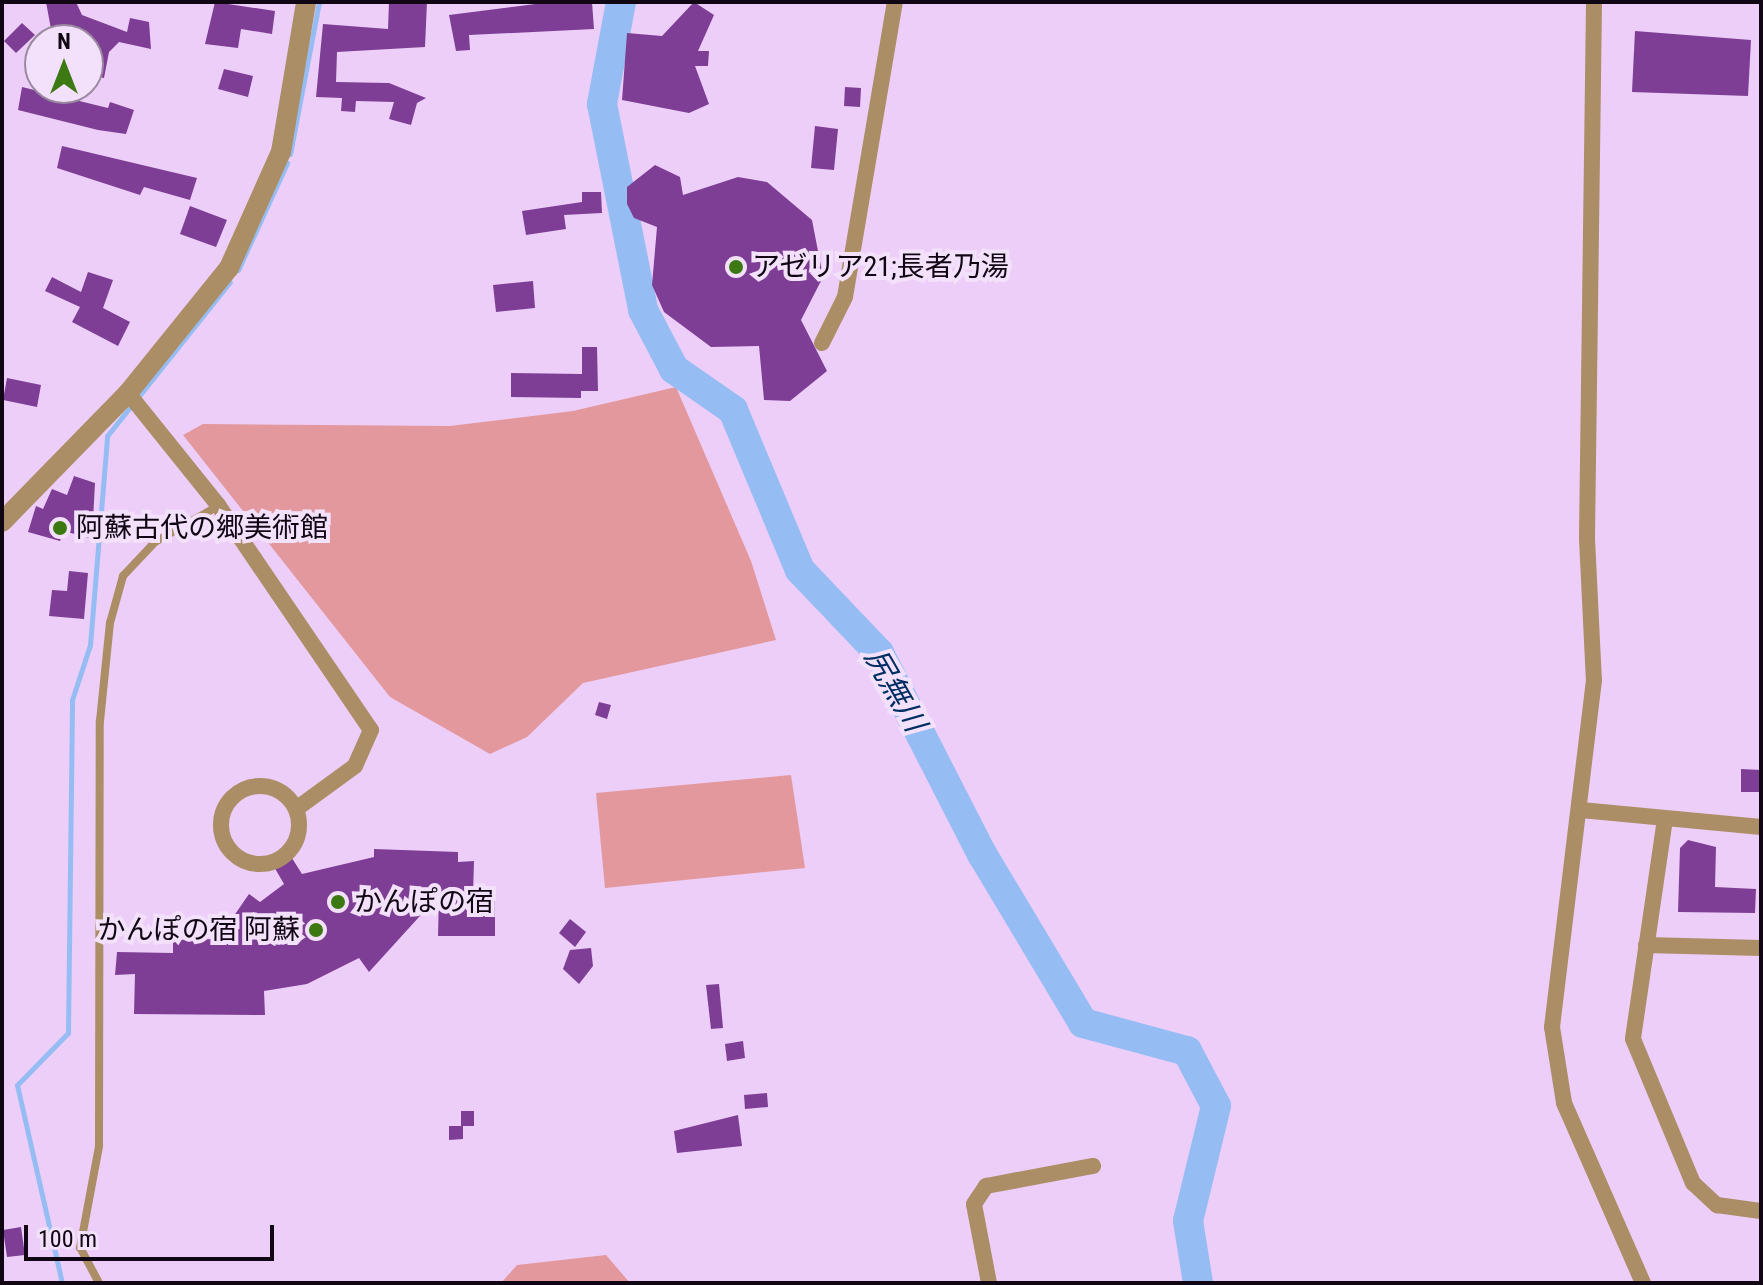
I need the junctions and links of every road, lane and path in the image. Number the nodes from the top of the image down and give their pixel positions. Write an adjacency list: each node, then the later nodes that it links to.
1 (306, 2): 5 (street)
2 (895, 2): 4 (street)
3 (1594, 2): 9 (street)
4 (822, 343)
5 (128, 393): 6 (street); 7 (street)
6 (218, 505): 8 (street); 16 (lane)
7 (2, 522)
8 (296, 809): 8 (street)
9 (1581, 810): 10 (street); 18 (street)
10 (1665, 819): 11 (street); 12 (street)
11 (1761, 827)
12 (1646, 945): 13 (street); 15 (street)
13 (1761, 948)
14 (1093, 1166): 17 (street)
15 (1761, 1211)
16 (99, 1283)
17 (989, 1283)
18 (1643, 1283)

